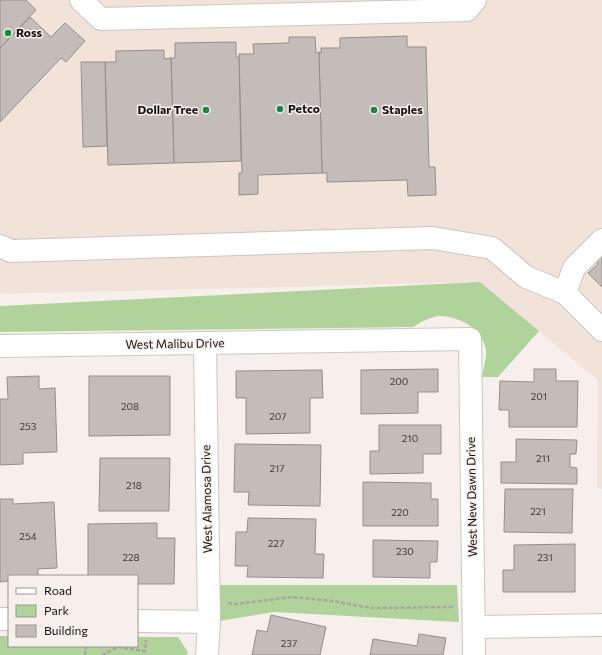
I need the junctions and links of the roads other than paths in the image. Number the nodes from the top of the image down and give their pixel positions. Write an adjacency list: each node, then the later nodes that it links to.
1 (81, 0): 2 (street)
2 (475, 0)
3 (602, 240): 5 (street)
4 (0, 246): 5 (street)
5 (565, 293): 6 (street)
6 (602, 330)
7 (470, 339): 8 (street, West Malibu Drive); 10 (street, West New Dawn Drive)
8 (205, 343): 9 (street, West Malibu Drive); 11 (street, West Alamosa Drive)
9 (0, 346)
10 (474, 617): 12 (street); 15 (street, West New Dawn Drive)
11 (209, 622): 13 (street); 14 (street, West Alamosa Drive)
12 (602, 625)
13 (142, 631)
14 (207, 655)
15 (474, 655)

